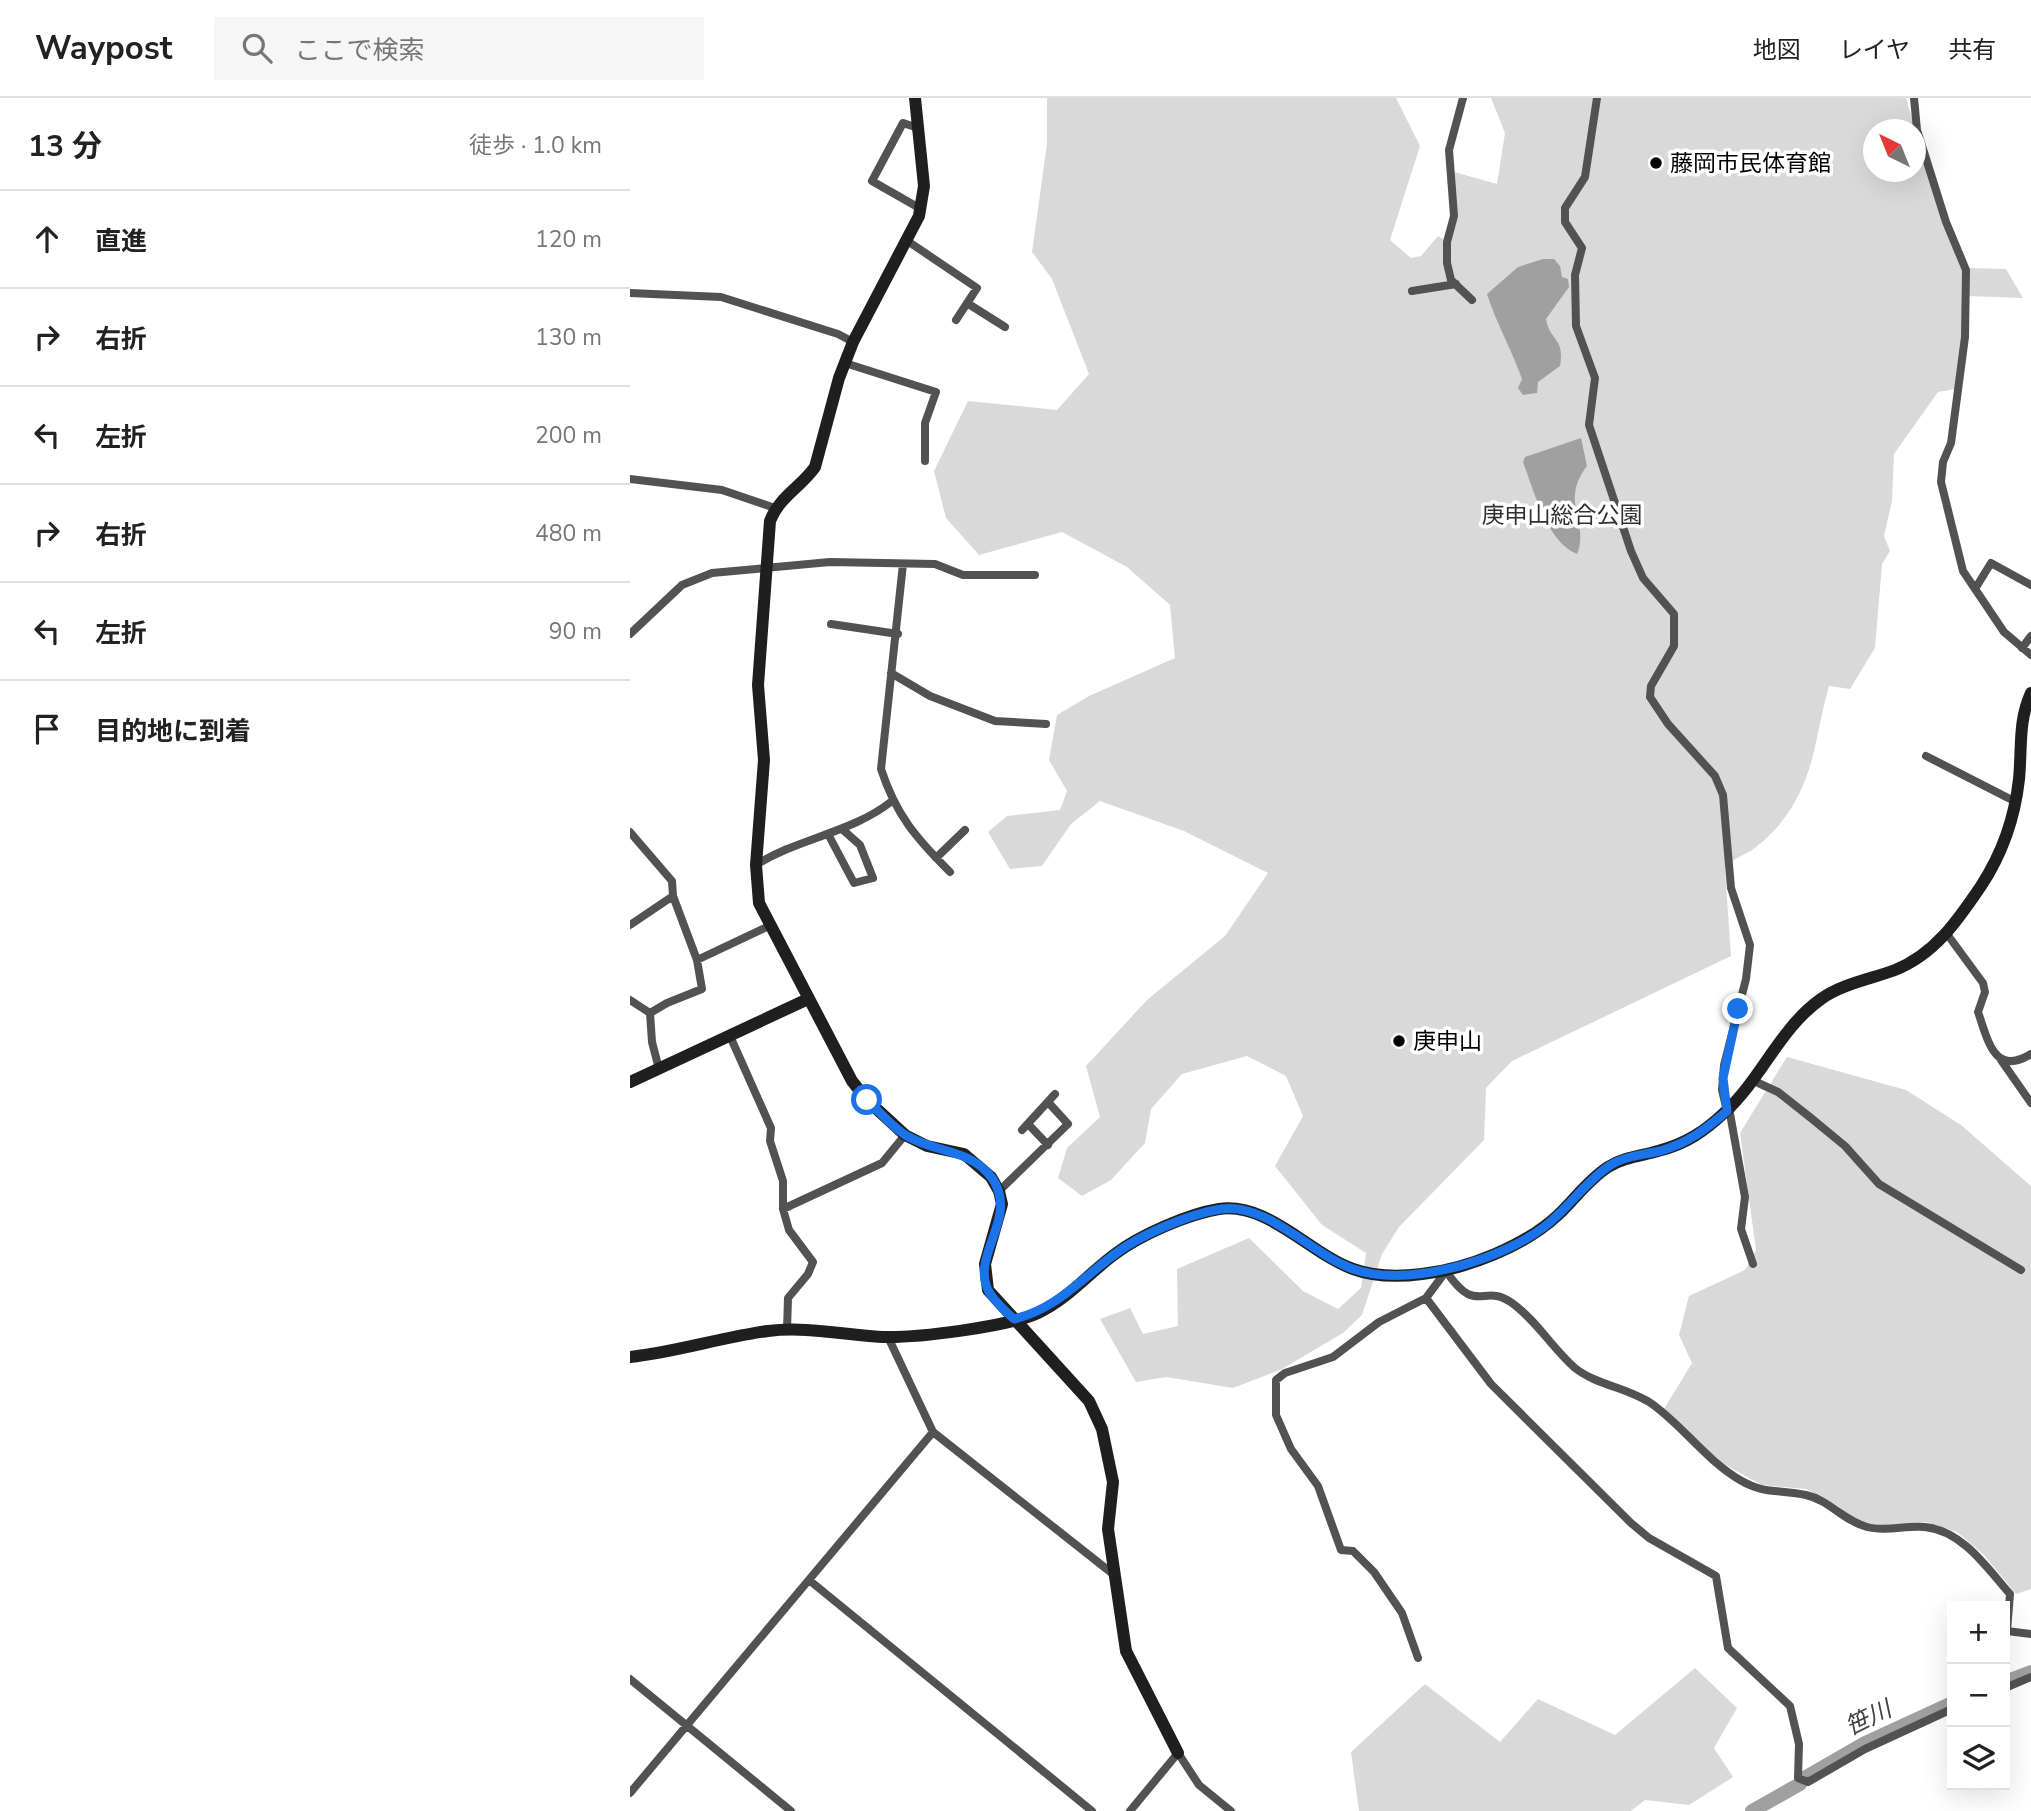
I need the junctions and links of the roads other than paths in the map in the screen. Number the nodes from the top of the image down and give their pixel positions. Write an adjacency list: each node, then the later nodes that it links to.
1 (915, 98): 5 (street)
2 (1463, 98): 8 (street)
3 (1597, 98): 63 (street)
4 (1914, 98): 24 (street)
5 (918, 128): 6 (street); 6 (street)
6 (920, 209): 7 (street)
7 (906, 240): 12 (street); 15 (street)
8 (1456, 285): 9 (street); 11 (street)
9 (1412, 291)
10 (630, 293): 15 (street)
11 (1472, 300)
12 (967, 303): 13 (street); 14 (street)
13 (956, 320)
14 (1005, 327)
15 (853, 342): 16 (street)
16 (845, 363): 17 (street); 19 (street)
17 (925, 461)
18 (630, 479): 19 (street)
19 (775, 508): 21 (street)
20 (903, 564): 21 (street); 22 (street); 27 (street)
21 (766, 569): 26 (street); 42 (street)
22 (1035, 575)
23 (2031, 585): 24 (street)
24 (1975, 589): 29 (street)
25 (831, 624): 27 (street)
26 (630, 634)
27 (898, 634): 31 (street)
28 (2031, 636): 29 (street)
29 (2022, 648): 30 (street)
30 (2031, 655)
31 (891, 673): 33 (street); 35 (street)
32 (2031, 693): 36 (street)
33 (1046, 724)
34 (1926, 755): 36 (street)
35 (892, 801): 37 (street); 41 (street)
36 (2016, 802): 47 (street)
37 (842, 829): 40 (street); 40 (street)
38 (965, 830): 41 (street)
39 (630, 832): 44 (street)
40 (828, 834): 42 (street)
41 (936, 858): 43 (street)
42 (756, 865): 46 (street)
43 (950, 872)
44 (673, 896): 45 (street); 48 (street)
45 (630, 925)
46 (769, 926): 48 (street); 49 (street)
47 (1947, 934): 52 (street); 58 (street)
48 (697, 960): 51 (street)
49 (808, 999): 54 (street); 64 (street)
50 (630, 1000): 51 (street)
51 (650, 1013): 57 (street)
52 (1978, 1013): 53 (street); 56 (street)
53 (1968, 1015)
54 (730, 1036): 57 (street); 67 (street)
55 (2031, 1054): 56 (street)
56 (2001, 1060): 62 (street)
57 (659, 1069): 59 (street)
58 (1755, 1081): 63 (street); 69 (street)
59 (630, 1083)
60 (1055, 1094): 61 (street)
61 (1048, 1102): 65 (street); 65 (street)
62 (2031, 1103)
63 (1728, 1110): 68 (street); 70 (street)
64 (905, 1135): 66 (street); 67 (street)
65 (1048, 1145): 66 (street)
66 (999, 1191): 72 (street)
67 (783, 1209): 73 (street)
68 (1753, 1264)
69 (2021, 1270)
70 (1446, 1271): 71 (street); 72 (street); 79 (street)
71 (1426, 1297): 80 (street); 84 (street)
72 (1014, 1319): 74 (street); 77 (street)
73 (787, 1330): 74 (street); 75 (street)
74 (888, 1337): 76 (street)
75 (630, 1357)
76 (933, 1432): 77 (street); 78 (street)
77 (1113, 1574): 86 (street)
78 (809, 1580): 85 (street); 89 (street)
79 (2031, 1634)
80 (1418, 1658)
81 (2031, 1677): 83 (street)
82 (630, 1679): 85 (street)
83 (2010, 1686)
84 (1947, 1711)
85 (688, 1727): 87 (street); 88 (street)
86 (1178, 1754): 90 (street); 91 (street)
87 (630, 1793)
88 (791, 1811)
89 (1093, 1811)
90 (1130, 1811)
91 (1231, 1811)

